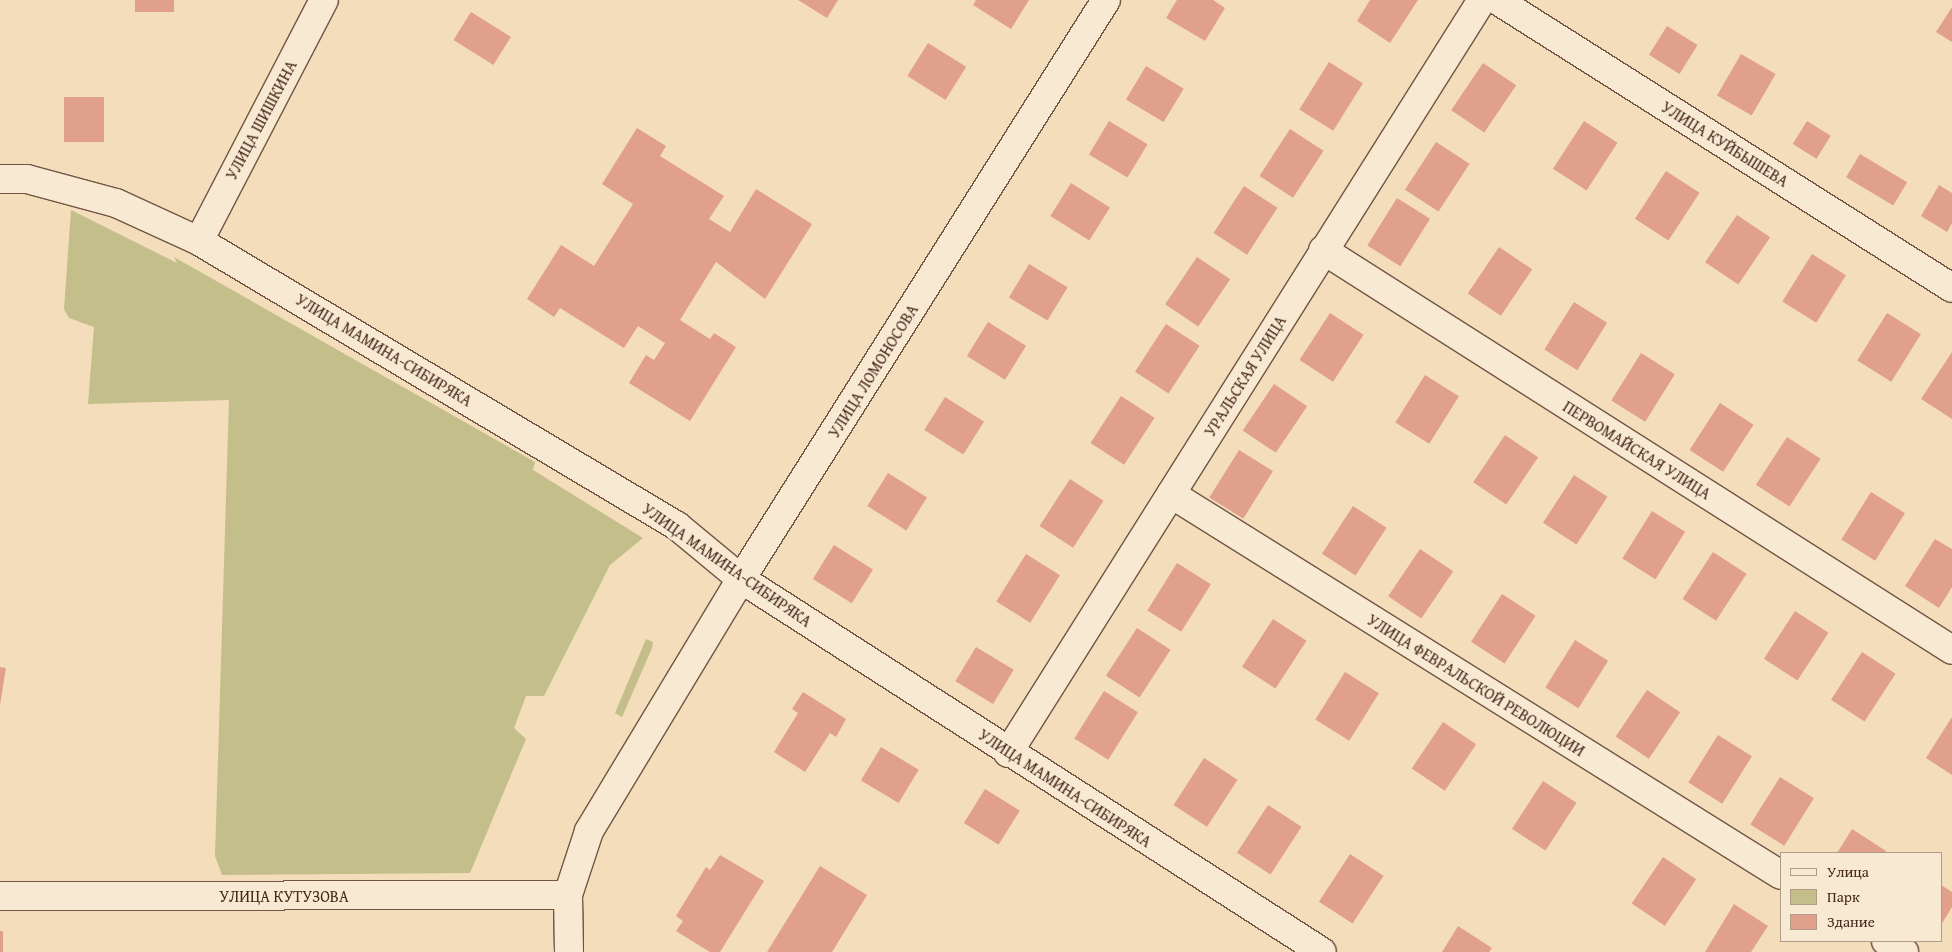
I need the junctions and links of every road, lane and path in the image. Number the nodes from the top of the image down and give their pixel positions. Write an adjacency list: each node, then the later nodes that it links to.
1 (324, 0): 6 (street, УЛИЦА ШИШКИНА)
2 (1106, 0): 10 (street, УЛИЦА ЛОМОНОСОВА)
3 (1482, 0): 7 (street, УРАЛЬСКАЯ УЛИЦА)
4 (1497, 0): 8 (street, УЛИЦА КУЙБЫШЕВА)
5 (0, 179): 6 (street, УЛИЦА МАМИНА-СИБИРЯКА)
6 (199, 241): 10 (street, УЛИЦА МАМИНА-СИБИРЯКА)
7 (1323, 250): 9 (street, УРАЛЬСКАЯ УЛИЦА); 11 (street, ПЕРВОМАЙСКАЯ УЛИЦА)
8 (1952, 288)
9 (1171, 494): 12 (street, УРАЛЬСКАЯ УЛИЦА); 13 (street, УЛИЦА ФЕВРАЛЬСКОЙ РЕВОЛЮЦИИ)
10 (742, 579): 12 (street, УЛИЦА МАМИНА-СИБИРЯКА); 14 (street, УЛИЦА ЛОМОНОСОВА)
11 (1952, 650)
12 (1008, 753): 18 (street, УЛИЦА МАМИНА-СИБИРЯКА)
13 (1780, 874)
14 (568, 895): 15 (street, УЛИЦА КУТУЗОВА); 17 (street, УЛИЦА ЛОМОНОСОВА)
15 (0, 896)
16 (1888, 942): 19 (street)
17 (569, 952)
18 (1322, 952)
19 (1904, 952)

